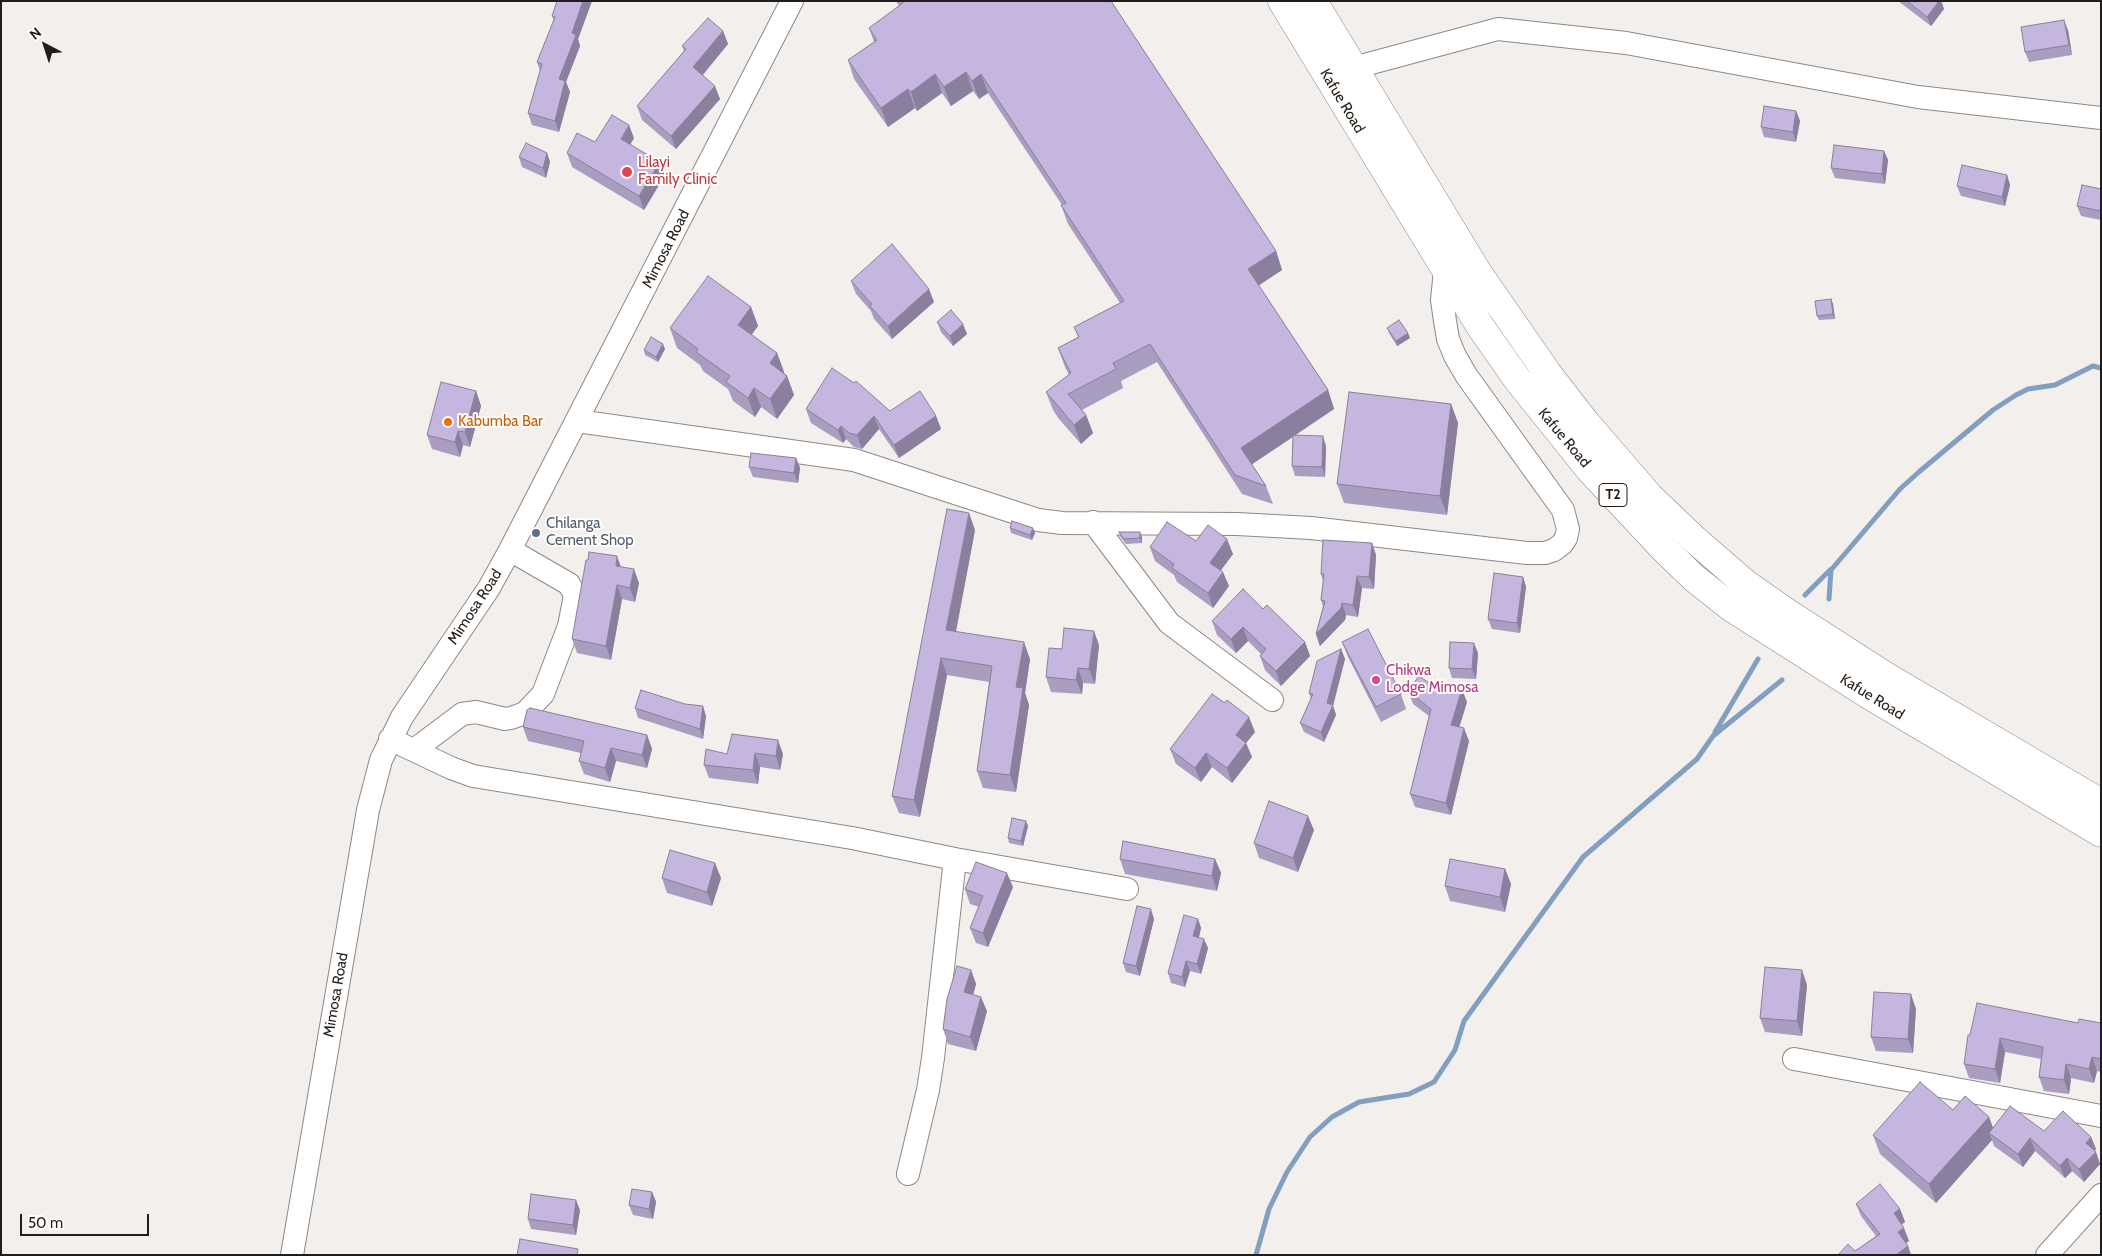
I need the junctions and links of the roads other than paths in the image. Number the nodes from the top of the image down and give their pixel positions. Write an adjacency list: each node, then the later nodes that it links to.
1 (792, 1): 7 (street, Mimosa Road)
2 (1282, 1): 6 (highway, Kafue Road / T2)
3 (1312, 1): 4 (highway, Kafue Road / T2)
4 (1353, 68): 5 (street); 13 (highway, Kafue Road / T2)
5 (2101, 118)
6 (1445, 270): 8 (street); 14 (highway, Kafue Road / T2)
7 (577, 421): 8 (street); 9 (street, Mimosa Road)
8 (1093, 522): 10 (street)
9 (510, 550): 11 (street, Mimosa Road); 12 (street)
10 (1272, 700)
11 (390, 738): 12 (street); 21 (street, Mimosa Road)
12 (414, 750): 15 (street)
13 (2101, 803)
14 (2101, 833)
15 (956, 859): 16 (street); 19 (street)
16 (1127, 889)
17 (1794, 1059): 18 (street)
18 (2101, 1116)
19 (908, 1174)
20 (2101, 1195): 22 (street)
21 (292, 1255)
22 (2047, 1255)

